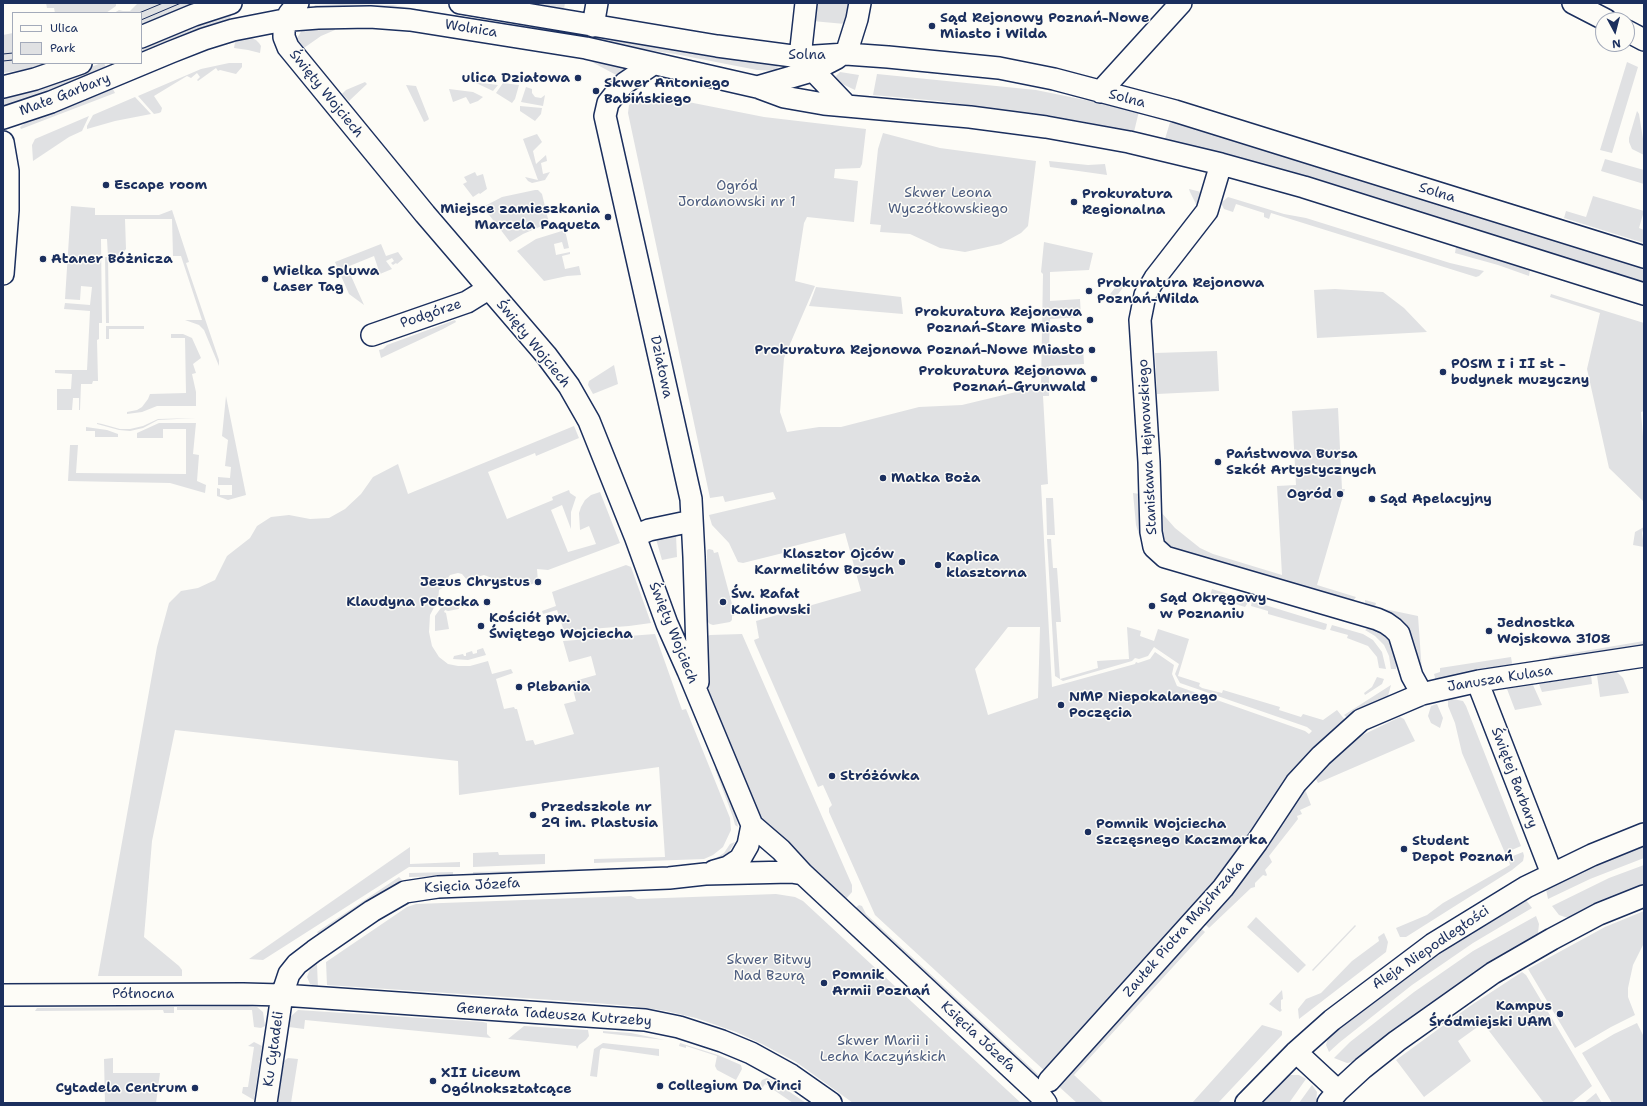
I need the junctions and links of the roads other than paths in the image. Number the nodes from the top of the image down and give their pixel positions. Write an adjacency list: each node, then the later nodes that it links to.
1 (231, 3): 13 (street)
2 (298, 3): 10 (street)
3 (460, 3): 11 (street, Wolnica)
4 (597, 3): 11 (street)
5 (806, 3): 18 (street)
6 (860, 3): 15 (street)
7 (1181, 3): 21 (street)
8 (1583, 5): 9 (street)
9 (1595, 13)
10 (286, 21): 17 (street, Wolnica); 23 (street, Małe Garbary); 28 (street, Święty Wojciech)
11 (593, 26): 18 (street, Solna)
12 (1635, 35): 14 (street)
13 (142, 37)
14 (1644, 40)
15 (846, 54): 18 (street); 21 (street, Solna)
16 (78, 64): 19 (street, Małe Garbary)
17 (653, 64): 20 (street); 31 (street, Działowa)
18 (806, 64): 20 (street); 22 (street)
19 (3, 87)
20 (757, 87): 22 (street)
21 (1100, 92): 26 (street, Solna)
22 (846, 105): 25 (street)
23 (3, 118)
24 (3, 142): 27 (street)
25 (1221, 164): 29 (street); 36 (street, Stanisława Hejmowskiego)
26 (1644, 257)
27 (3, 274)
28 (488, 289): 30 (street, Podgórze); 32 (street, Święty Wojciech)
29 (1644, 294)
30 (372, 335)
31 (692, 521): 32 (street); 35 (street, Działowa)
32 (635, 536): 35 (street, Święty Wojciech)
33 (1644, 656): 34 (street, Janusza Kulasa)
34 (1479, 681): 36 (street, Janusza Kulasa); 42 (street, Świętej Barbary)
35 (698, 693): 38 (street, Święty Wojciech)
36 (1422, 694): 37 (street, Janusza Kulasa)
37 (1361, 720): 47 (street, Zaułek Piotra Majchrzaka)
38 (752, 825): 40 (street, Księcia Józefa); 41 (street, Księcia Józefa)
39 (1644, 834): 42 (street, Aleja Niepodległości)
40 (705, 874): 41 (street, Księcia Józefa); 45 (street, Księcia Józefa)
41 (803, 874): 51 (street, Księcia Józefa)
42 (1552, 874): 46 (street, Aleja Niepodległości)
43 (1644, 896): 48 (street)
44 (3, 995): 45 (street, Północna)
45 (282, 995): 49 (street, Ku Cytadeli); 50 (street, Generała Tadeusza Kutrzeby)
46 (1296, 1052): 48 (street); 52 (street, Aleja Niepodległości)
47 (1049, 1081)
48 (1333, 1097)
49 (266, 1103)
50 (831, 1103)
51 (1046, 1103)
52 (1246, 1103)

